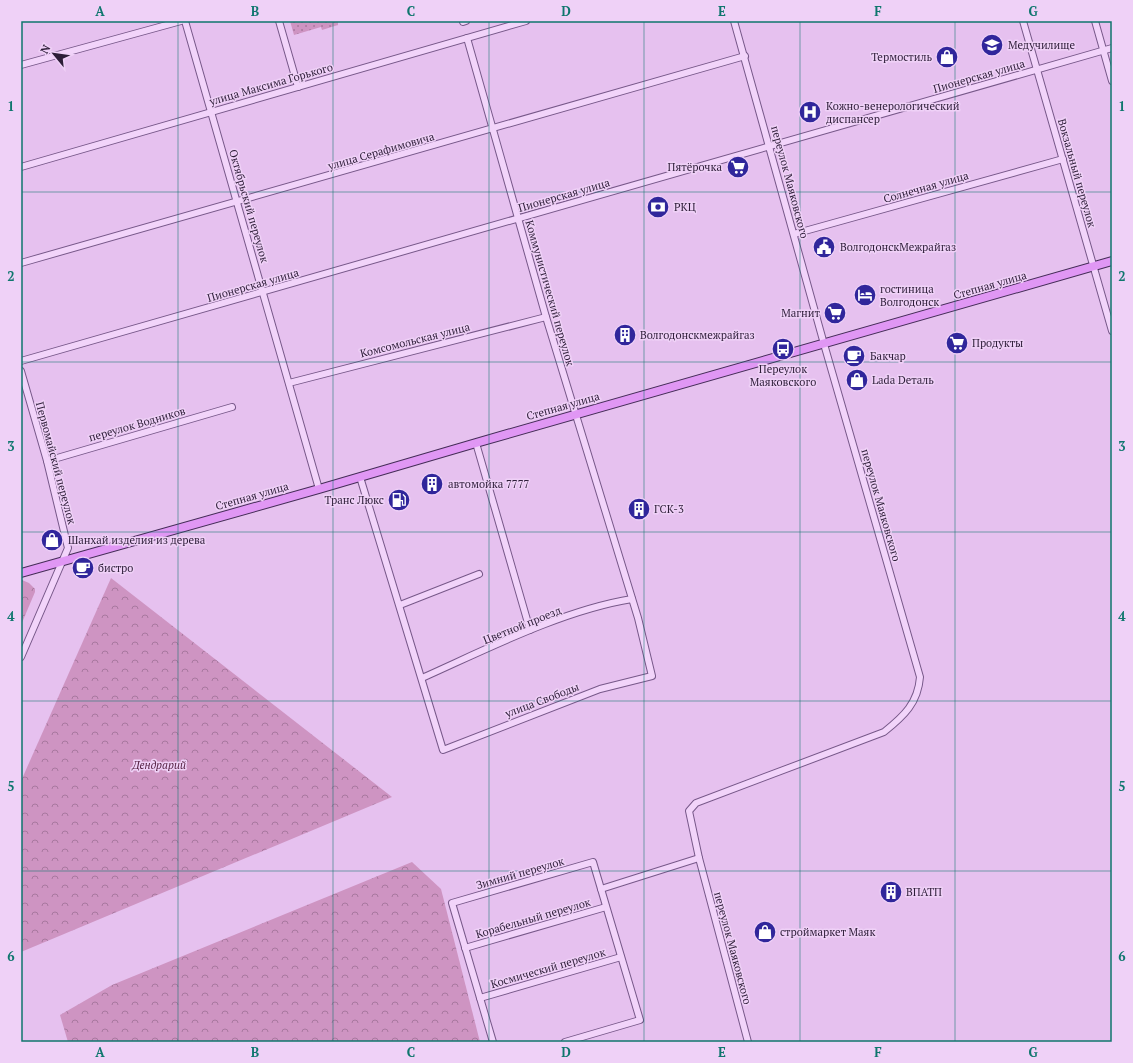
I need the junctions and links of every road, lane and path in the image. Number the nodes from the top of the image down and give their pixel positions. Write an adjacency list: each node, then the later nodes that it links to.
1 (181, 21): 12 (street)
2 (185, 21): 16 (street, Октябрьский переулок)
3 (279, 21): 15 (street)
4 (526, 21): 8 (street, улица Максима Горького)
5 (734, 21): 11 (street, переулок Маяковского)
6 (1023, 21): 13 (street, Вокзальный переулок)
7 (1095, 21): 10 (street)
8 (467, 38): 15 (street, улица Максима Горького); 17 (street, Коммунистический переулок)
9 (1112, 48): 10 (street, Пионерская улица)
10 (1104, 50): 13 (street, Пионерская улица); 14 (street)
11 (745, 56): 17 (street, улица Серафимовича); 18 (street, переулок Маяковского)
12 (21, 65)
13 (1037, 70): 18 (street, Пионерская улица); 19 (street, Вокзальный переулок)
14 (1112, 81)
15 (298, 87): 16 (street, улица Максима Горького)
16 (212, 111): 20 (street, улица Максима Горького); 21 (street, Октябрьский переулок)
17 (493, 130): 21 (street, улица Серафимовича); 22 (street, Коммунистический переулок)
18 (770, 146): 22 (street, Пионерская улица); 23 (street, переулок Маяковского)
19 (1063, 159): 23 (street, Солнечная улица); 26 (street, Вокзальный переулок)
20 (21, 167)
21 (237, 202): 25 (street, улица Серафимовича); 27 (street, Октябрьский переулок)
22 (518, 219): 27 (street, Пионерская улица); 28 (street, Коммунистический переулок)
23 (794, 234): 30 (street, переулок Маяковского)
24 (1112, 261): 26 (main road, Степная улица)
25 (21, 263)
26 (1094, 266): 29 (street, Вокзальный переулок); 30 (main road, Степная улица)
27 (264, 292): 31 (street, Пионерская улица); 33 (street, Октябрьский переулок)
28 (546, 317): 33 (street, Комсомольская улица); 35 (street, Коммунистический переулок)
29 (1112, 331)
30 (824, 344): 35 (main road, Степная улица); 49 (street, переулок Маяковского)
31 (21, 361)
32 (21, 371): 37 (street, Первомайский переулок)
33 (289, 383): 39 (street, Октябрьский переулок)
34 (232, 407): 37 (street, переулок Водников)
35 (576, 414): 36 (main road, Степная улица); 43 (street, Коммунистический переулок)
36 (476, 443): 38 (main road, Степная улица); 45 (street)
37 (47, 461): 40 (street, Первомайский переулок)
38 (360, 477): 39 (main road, Степная улица); 44 (street)
39 (319, 489): 40 (main road, Степная улица)
40 (63, 560): 41 (main road, Степная улица); 46 (street, Первомайский переулок)
41 (21, 573)
42 (479, 574): 44 (street)
43 (632, 599): 45 (street, Цветной проезд); 47 (street, Коммунистический переулок)
44 (400, 605): 48 (street)
45 (530, 630): 48 (street, Цветной проезд)
46 (21, 657)
47 (652, 676): 48 (street, улица Свободы)
48 (422, 678)
49 (699, 858): 50 (street); 57 (street, переулок Маяковского)
50 (601, 889): 51 (street); 52 (street, Зимний переулок)
51 (606, 907): 52 (street, Корабельный переулок); 53 (street)
52 (465, 948): 54 (street)
53 (621, 957): 54 (street, Космический переулок); 56 (street)
54 (480, 998): 55 (street)
55 (493, 1042)
56 (565, 1042)
57 (748, 1042)

